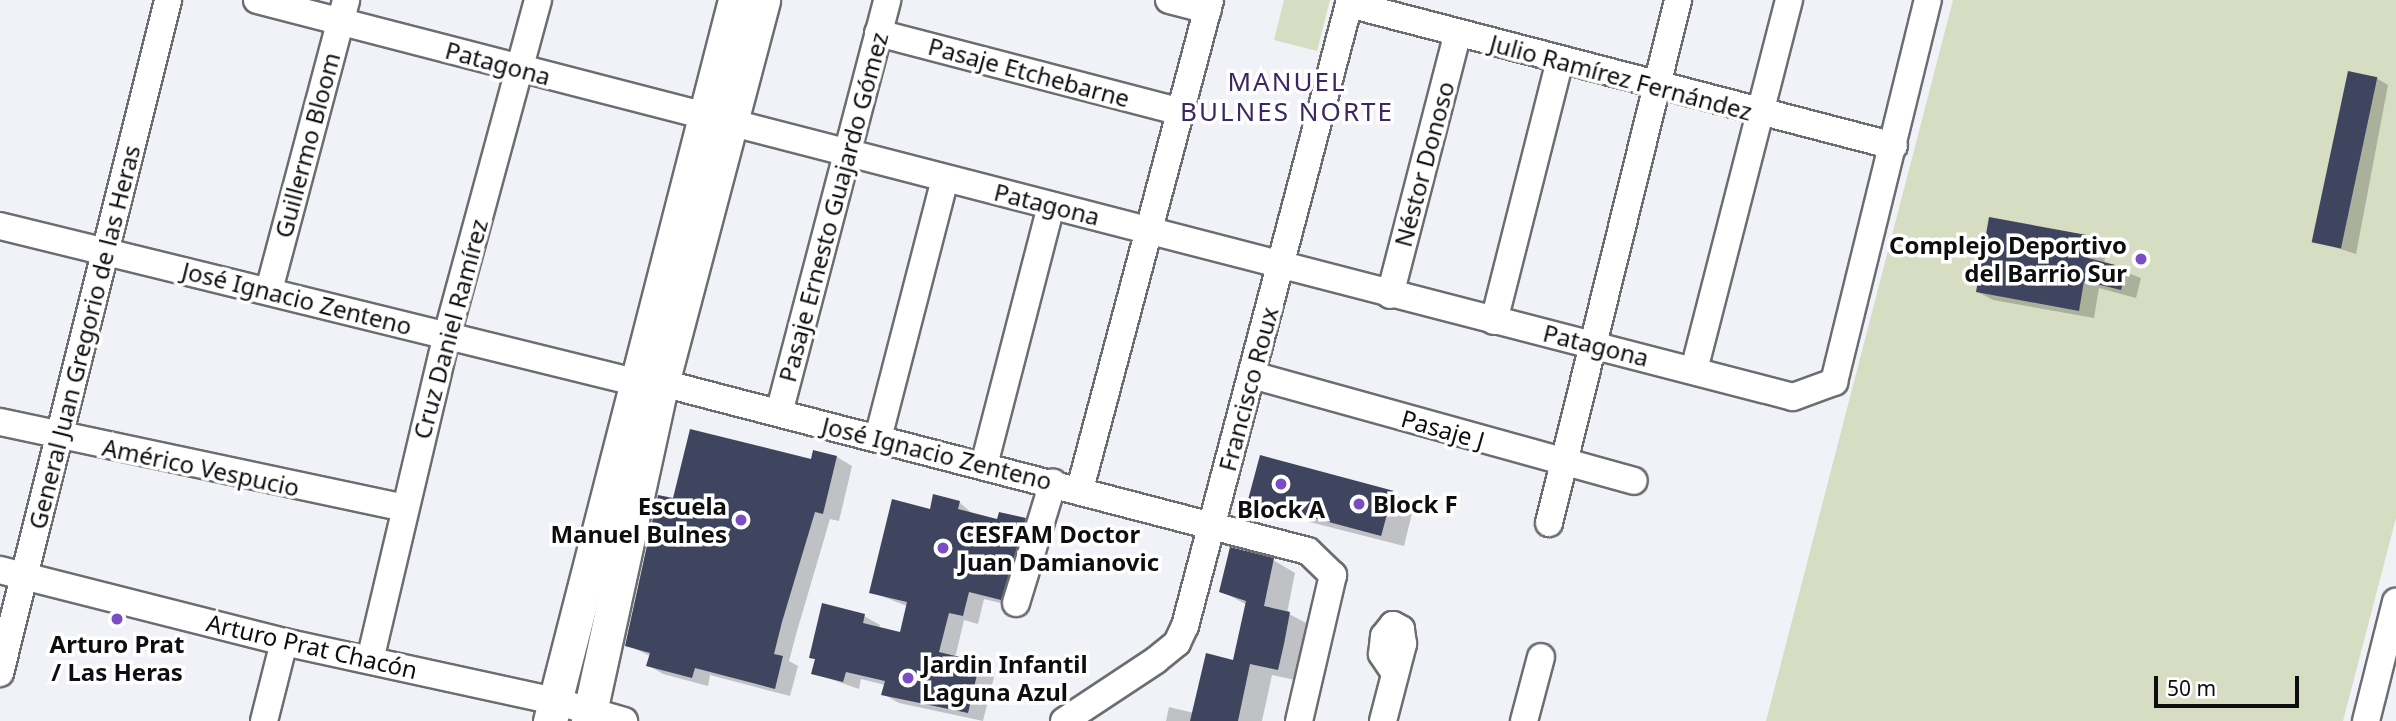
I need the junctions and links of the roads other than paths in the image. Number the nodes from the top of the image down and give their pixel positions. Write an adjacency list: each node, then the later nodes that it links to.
1 (168, 0): 28 (street, General Juan Gregorio de las Heras)
2 (257, 0): 13 (street, Patagona)
3 (538, 0): 17 (street, Cruz Daniel Ramírez)
4 (735, 0): 21 (main road)
5 (763, 0): 21 (main road)
6 (887, 0): 14 (street, Pasaje Ernesto Guajardo Gómez)
7 (1169, 0): 12 (street)
8 (1678, 0): 18 (street)
9 (1789, 0): 20 (street)
10 (1927, 0): 22 (street)
11 (1350, 2): 15 (street, Julio Ramírez Fernández); 29 (street, Francisco Roux)
12 (1209, 5): 19 (street)
13 (343, 10): 17 (street, Patagona); 30 (street, Guillermo Bloom)
14 (878, 33): 19 (street, Pasaje Etchebarne); 23 (street, Pasaje Ernesto Guajardo Gómez)
15 (1458, 33): 16 (street, Julio Ramírez Fernández); 31 (street, Néstor Donoso)
16 (1560, 61): 18 (street, Julio Ramírez Fernández); 32 (street)
17 (521, 70): 21 (street, Patagona); 33 (street, Cruz Daniel Ramírez)
18 (1656, 86): 20 (street, Julio Ramírez Fernández); 34 (street)
19 (1181, 112): 27 (street)
20 (1760, 114): 22 (street, Julio Ramírez Fernández); 35 (street)
21 (718, 118): 23 (street, Patagona); 37 (main road)
22 (1894, 146): 35 (street, Patagona)
23 (848, 151): 24 (street, Patagona); 38 (street, Pasaje Ernesto Guajardo Gómez)
24 (945, 178): 25 (street, Patagona); 41 (street)
25 (1051, 205): 27 (street, Patagona); 43 (street)
26 (0, 226): 28 (street, José Ignacio Zenteno)
27 (1149, 230): 29 (street, Patagona); 46 (street)
28 (105, 252): 30 (street, José Ignacio Zenteno); 40 (street, General Juan Gregorio de las Heras)
29 (1280, 265): 31 (street, Patagona); 36 (street, Francisco Roux)
30 (269, 290): 33 (street, José Ignacio Zenteno)
31 (1390, 295): 32 (street, Patagona)
32 (1494, 321): 34 (street, Patagona)
33 (447, 335): 37 (street, José Ignacio Zenteno); 47 (street, Cruz Daniel Ramírez)
34 (1593, 344): 35 (street, Patagona); 42 (street)
35 (1694, 370)
36 (1252, 375): 42 (street, Pasaje J); 48 (street, Francisco Roux)
37 (648, 382): 38 (street, José Ignacio Zenteno); 58 (main road); 59 (main road)
38 (779, 413): 41 (street, José Ignacio Zenteno)
39 (0, 422): 40 (street, Américo Vespucio)
40 (59, 438): 47 (street, Américo Vespucio); 50 (street, General Juan Gregorio de las Heras)
41 (878, 438): 43 (street, José Ignacio Zenteno)
42 (1563, 463): 44 (street, Pasaje J); 49 (street)
43 (984, 465): 45 (street, José Ignacio Zenteno)
44 (1634, 481)
45 (1053, 483): 46 (street, José Ignacio Zenteno); 52 (street)
46 (1080, 489): 48 (street, José Ignacio Zenteno)
47 (404, 509): 55 (street, Cruz Daniel Ramírez)
48 (1213, 523): 62 (street, Francisco Roux); 63 (street, José Ignacio Zenteno)
49 (1549, 523)
50 (12, 573): 53 (street, Arturo Prat Chacón); 56 (street, General Juan Gregorio de las Heras)
51 (2396, 602): 66 (street)
52 (1016, 603)
53 (284, 642): 55 (street, Arturo Prat Chacón); 60 (street)
54 (1541, 657): 65 (street)
55 (370, 660): 58 (street, Arturo Prat Chacón)
56 (0, 673)
57 (1395, 673): 64 (street)
58 (553, 711): 59 (street, Arturo Prat Chacón)
59 (589, 716): 61 (street, Arturo Prat Chacón)
60 (264, 721)
61 (624, 721)
62 (1064, 721)
63 (1299, 721)
64 (1383, 721)
65 (1524, 721)
66 (2366, 721)

